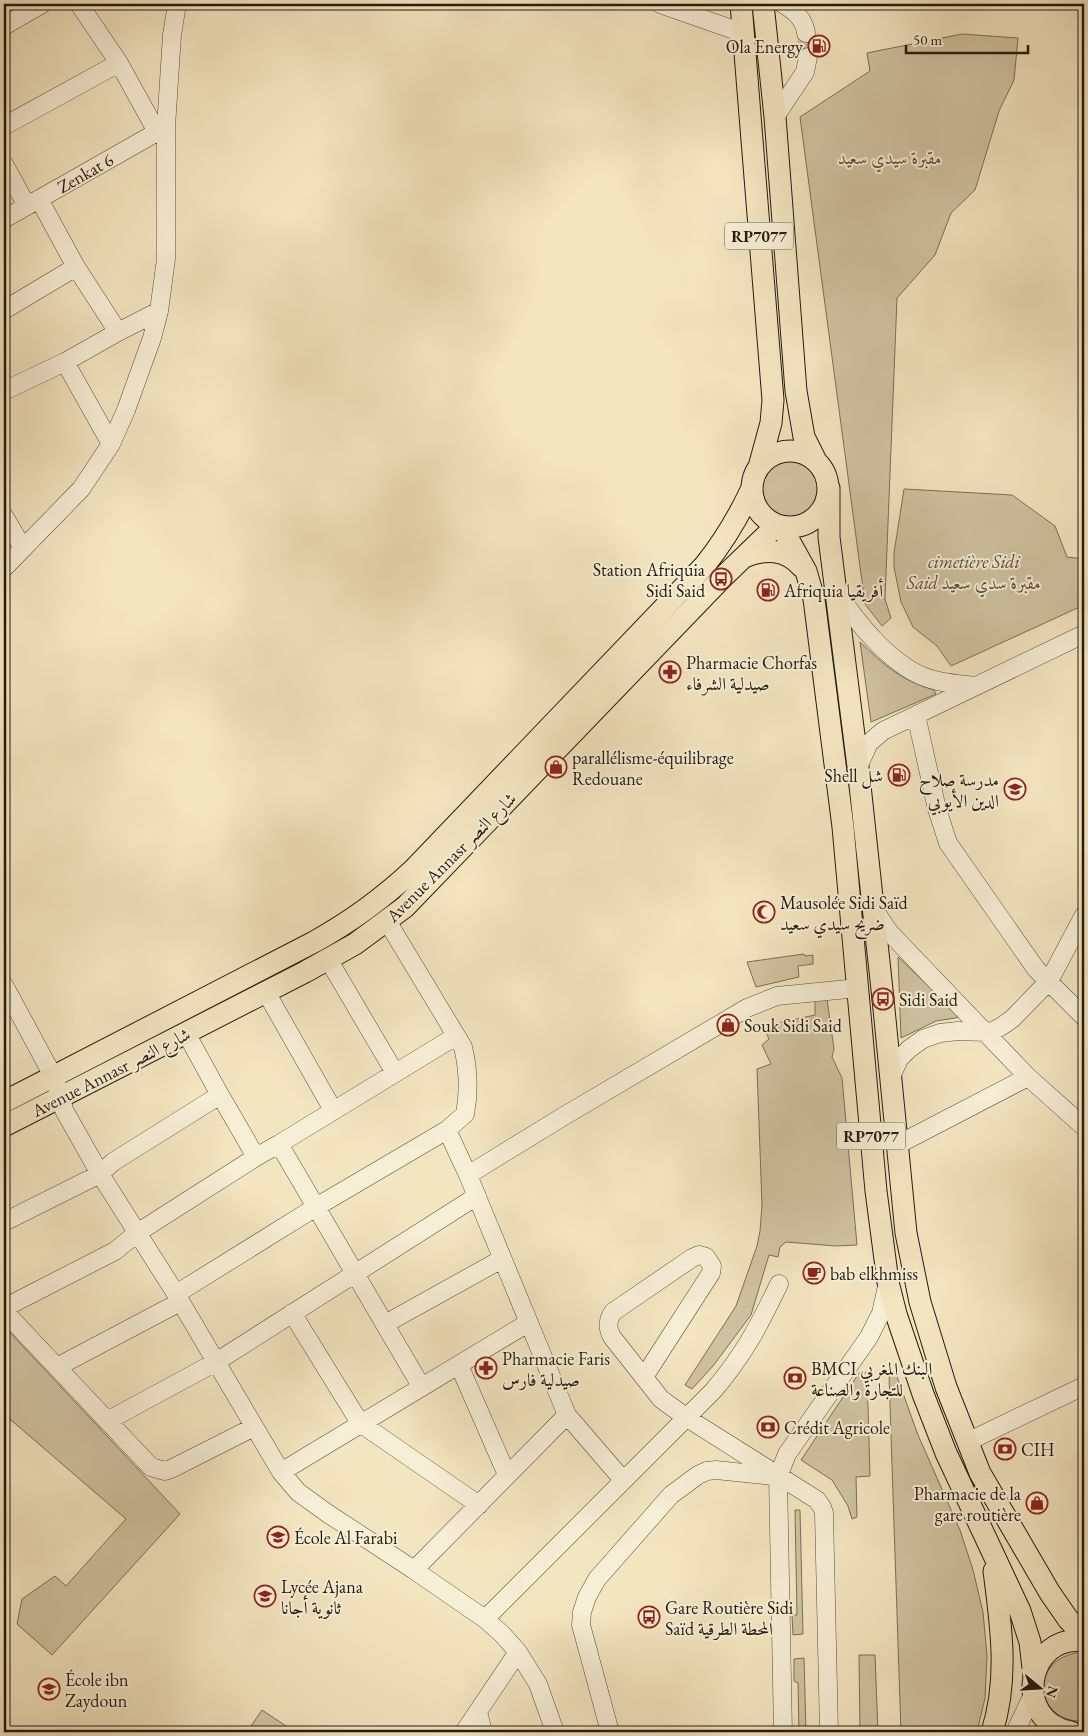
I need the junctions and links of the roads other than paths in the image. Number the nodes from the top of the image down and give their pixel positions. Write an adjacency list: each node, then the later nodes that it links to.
1 (42, 4): 8 (street)
2 (177, 4): 15 (street)
3 (660, 4): 9 (street)
4 (763, 4): 13 (main road, RP7077)
5 (783, 4): 10 (street)
6 (83, 5): 12 (street)
7 (737, 5): 9 (main road, RP7077)
8 (4, 26)
9 (743, 33): 27 (main road, RP7077)
10 (806, 33)
11 (808, 56): 13 (street)
12 (119, 63): 14 (street); 15 (street)
13 (775, 117): 26 (main road, RP7077)
14 (4, 126)
15 (161, 130): 17 (street, Zenkat 6); 21 (street)
16 (4, 164): 17 (street)
17 (33, 202): 18 (street, Zenkat 6); 19 (street)
18 (4, 219)
19 (76, 267): 20 (street); 22 (street)
20 (4, 310)
21 (159, 312): 22 (street); 25 (street)
22 (118, 332): 23 (street)
23 (66, 362): 24 (street); 25 (street)
24 (4, 391)
25 (111, 444): 32 (street)
26 (815, 459): 27 (main road); 29 (main road, RP7077)
27 (759, 467): 28 (main road, RP7077)
28 (752, 488): 31 (main road, RP7077); 54 (main road, Avenue Annasr شارع النصر)
29 (829, 488): 31 (main road); 36 (main road, RP7077)
30 (4, 516): 32 (street)
31 (779, 525): 33 (main road, Avenue Annasr شارع النصر); 35 (main road, RP7077)
32 (23, 548): 34 (street)
33 (743, 558): 35 (main road); 43 (main road, Avenue Annasr شارع النصر)
34 (4, 568)
35 (806, 571): 47 (main road, RP7077)
36 (835, 589): 38 (street); 40 (main road, RP7077)
37 (1084, 634): 38 (street)
38 (975, 686): 39 (street)
39 (916, 715): 40 (street); 45 (street)
40 (858, 767): 41 (main road, RP7077)
41 (873, 908): 50 (street); 56 (main road, RP7077)
42 (1084, 915): 45 (street)
43 (387, 921): 44 (main road, Avenue Annasr شارع النصر); 52 (street)
44 (328, 959): 48 (main road, Avenue Annasr شارع النصر); 53 (street)
45 (1049, 981): 49 (street); 50 (street)
46 (4, 985): 54 (street)
47 (858, 988): 68 (street); 75 (main road, RP7077)
48 (266, 992): 51 (main road, Avenue Annasr شارع النصر); 60 (street)
49 (1084, 1018)
50 (986, 1032): 55 (street); 56 (street)
51 (186, 1033): 57 (street); 58 (main road, Avenue Annasr شارع النصر)
52 (456, 1036): 53 (street); 63 (street)
53 (395, 1073): 60 (street)
54 (54, 1076): 58 (street); 59 (main road, Avenue Annasr شارع النصر)
55 (1028, 1077): 62 (street); 65 (street)
56 (890, 1079): 65 (main road, RP7077)
57 (220, 1095): 66 (street); 67 (street)
58 (61, 1097): 61 (main road, Avenue Annasr شارع النصر); 67 (street)
59 (4, 1102)
60 (333, 1110): 64 (street)
61 (4, 1126)
62 (1084, 1127)
63 (447, 1130): 68 (street); 70 (street)
64 (280, 1144): 66 (street); 70 (street)
65 (897, 1145): 93 (main road, RP7077)
66 (256, 1156): 72 (street)
67 (100, 1174): 71 (street); 72 (street)
68 (468, 1175): 69 (street)
69 (477, 1196): 73 (street); 74 (street)
70 (316, 1207): 74 (street); 77 (street)
71 (4, 1222)
72 (137, 1232): 77 (street); 78 (street)
73 (502, 1259): 80 (street); 81 (street)
74 (355, 1272): 79 (street); 81 (street)
75 (888, 1282): 96 (street); 99 (main road, RP7077)
76 (779, 1284): 89 (street)
77 (178, 1298): 82 (street); 84 (street)
78 (4, 1310): 84 (street)
79 (292, 1313): 82 (street); 91 (street)
80 (528, 1323): 83 (street); 88 (street)
81 (385, 1324): 86 (street)
82 (216, 1362): 90 (street); 92 (street)
83 (459, 1365): 86 (street); 95 (street)
84 (57, 1367): 90 (street)
85 (644, 1377): 85 (street); 89 (street)
86 (422, 1386): 91 (street)
87 (1081, 1388): 93 (street)
88 (567, 1415): 95 (street); 97 (street)
89 (687, 1418): 96 (street); 97 (street)
90 (107, 1421): 92 (street)
91 (360, 1423): 94 (street); 98 (street)
92 (254, 1427): 94 (street)
93 (967, 1442): 102 (main road, RP7077)
94 (281, 1472): 100 (street)
95 (507, 1475): 98 (street)
96 (778, 1477): 110 (street); 111 (street); 112 (street)
97 (623, 1480): 101 (street)
98 (479, 1504): 100 (street)
99 (990, 1548): 105 (main road, RP7077); 113 (main road)
100 (414, 1570): 101 (street)
101 (485, 1619): 104 (street)
102 (1084, 1636)
103 (1084, 1641): 105 (main road)
104 (518, 1652): 106 (street); 109 (street)
105 (1033, 1686): 114 (street); 115 (main road, RP7077)
106 (478, 1712): 107 (street); 108 (street)
107 (464, 1732)
108 (483, 1732)
109 (555, 1732)
110 (610, 1732)
111 (783, 1732)
112 (829, 1732)
113 (992, 1732)
114 (1015, 1732)
115 (1071, 1732)

